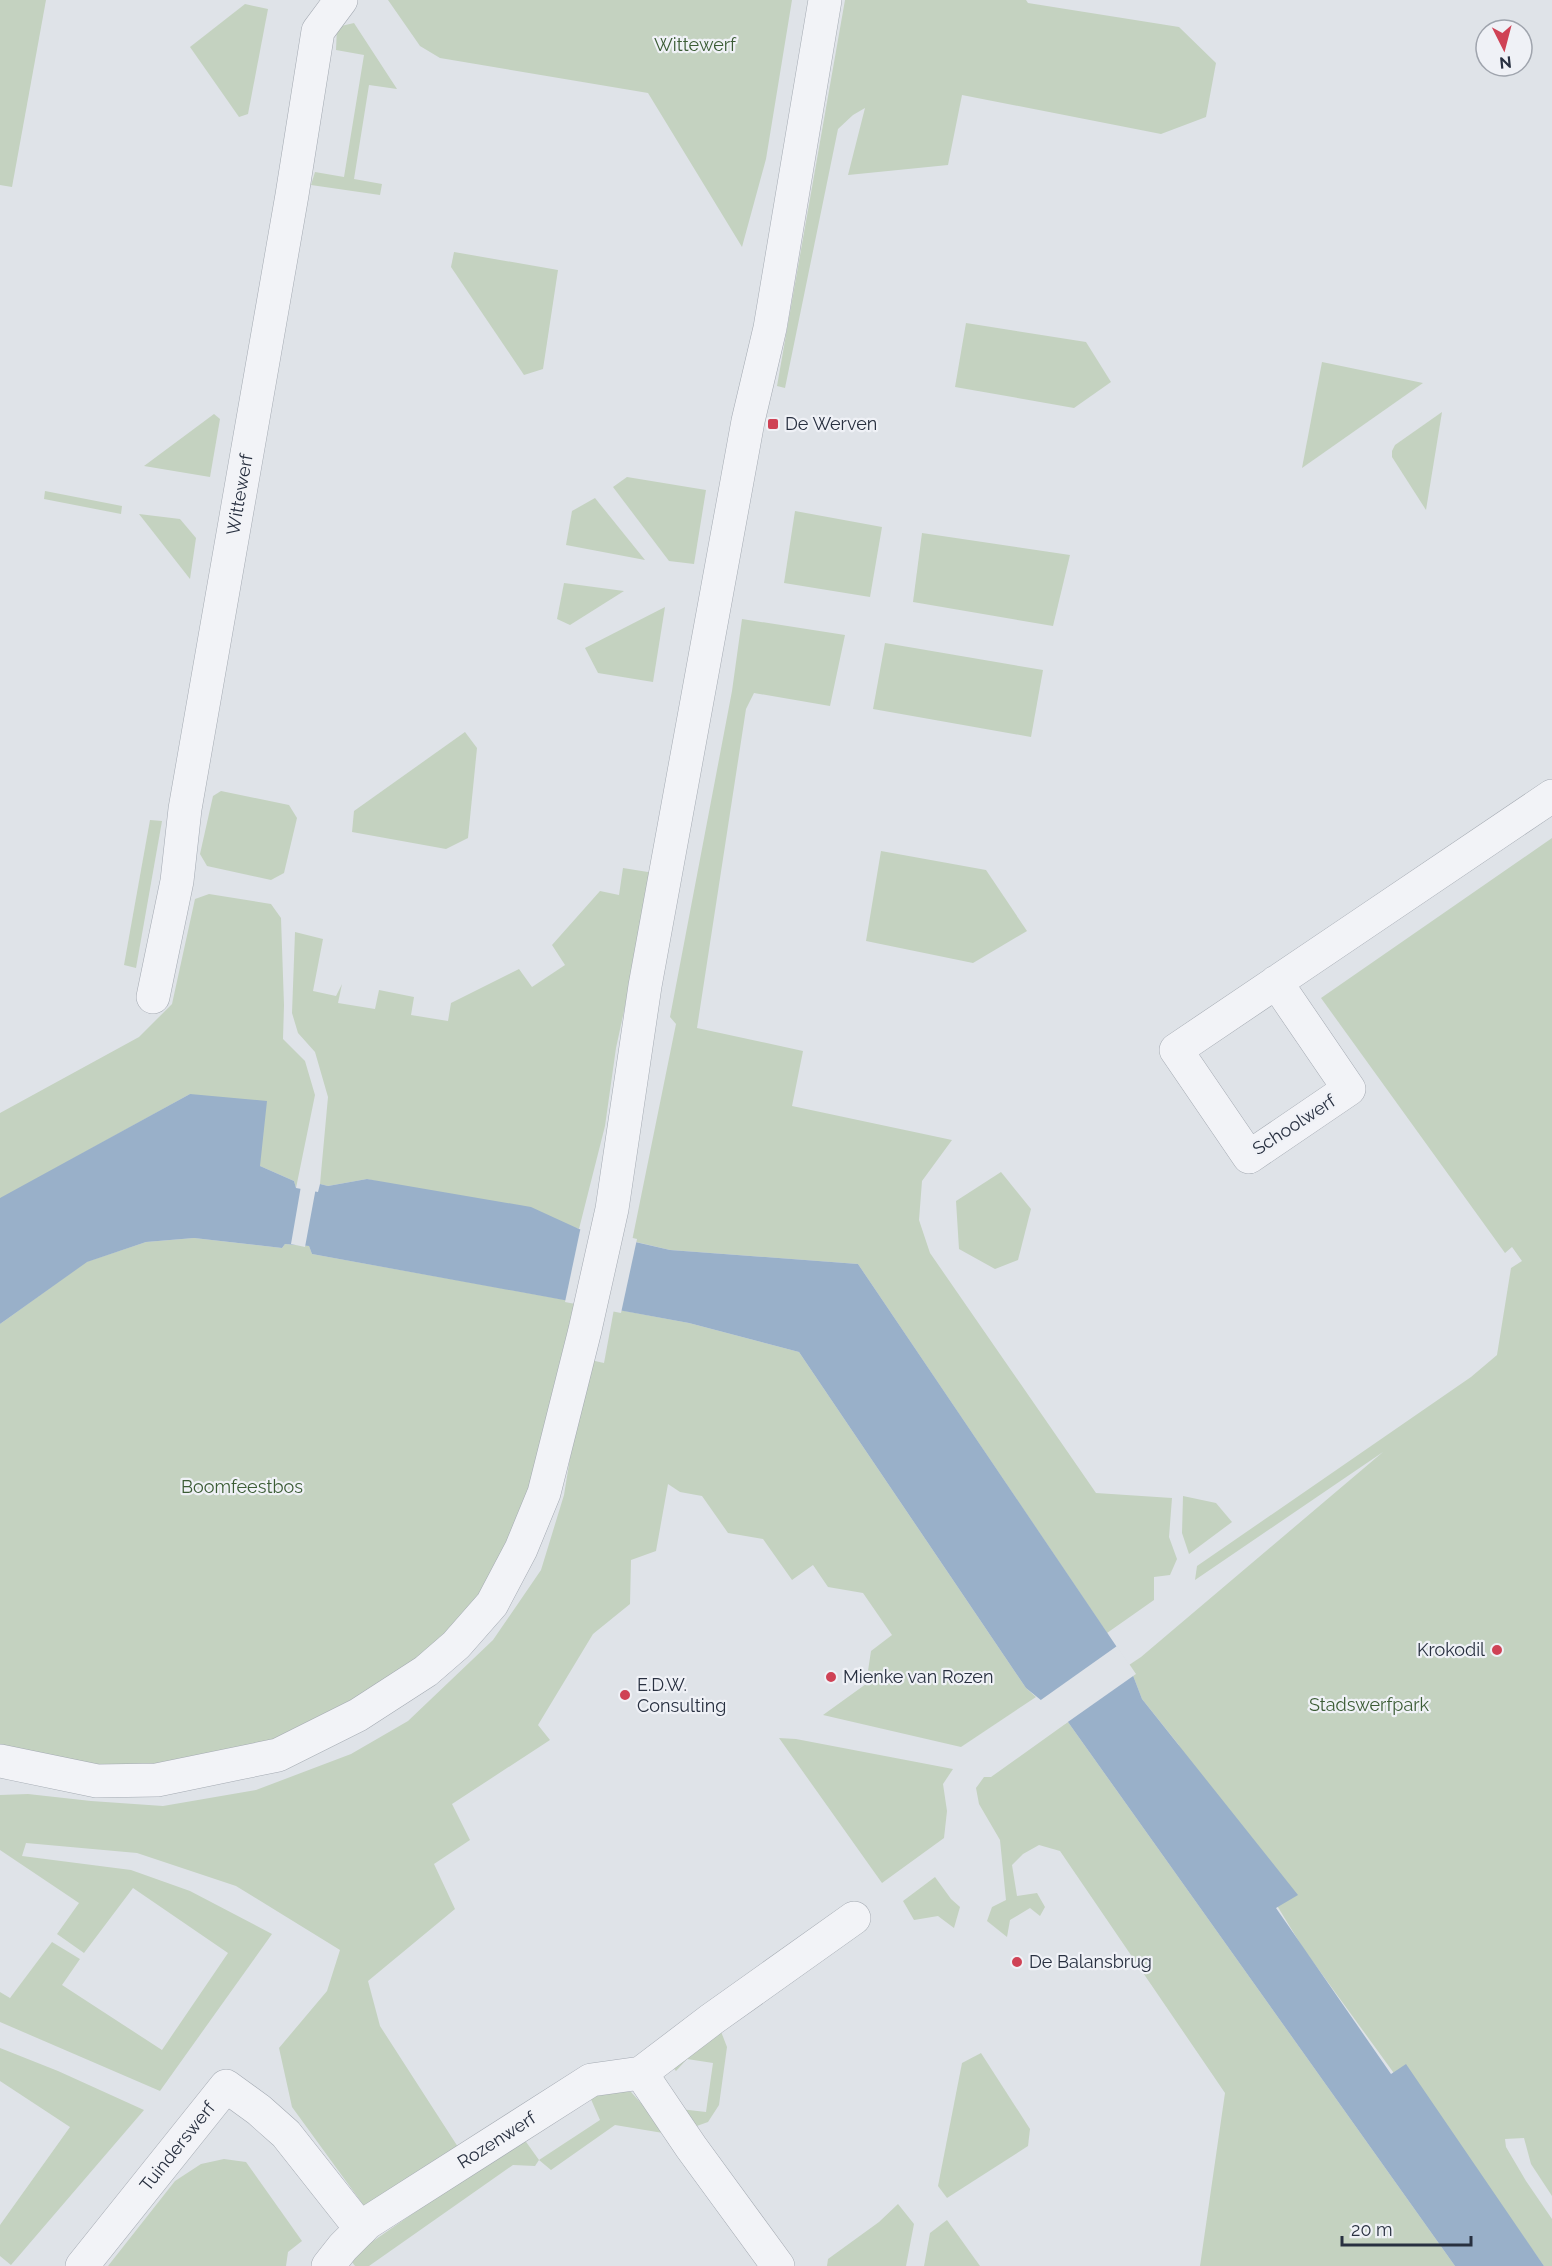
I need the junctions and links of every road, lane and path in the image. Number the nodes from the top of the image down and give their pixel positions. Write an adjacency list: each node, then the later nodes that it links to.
1 (341, 0): 5 (street, Wittewerf)
2 (825, 0): 6 (street)
3 (1552, 796): 4 (street, Schoolwerf)
4 (1276, 982): 4 (street, Schoolwerf)
5 (153, 997)
6 (0, 1761)
7 (855, 1918): 8 (street, Rozenwerf)
8 (641, 2073): 9 (street, Rozenwerf); 12 (street)
9 (361, 2229): 10 (street, Tuinderswerf); 11 (street, Rozenwerf)
10 (82, 2266)
11 (328, 2266)
12 (778, 2266)

